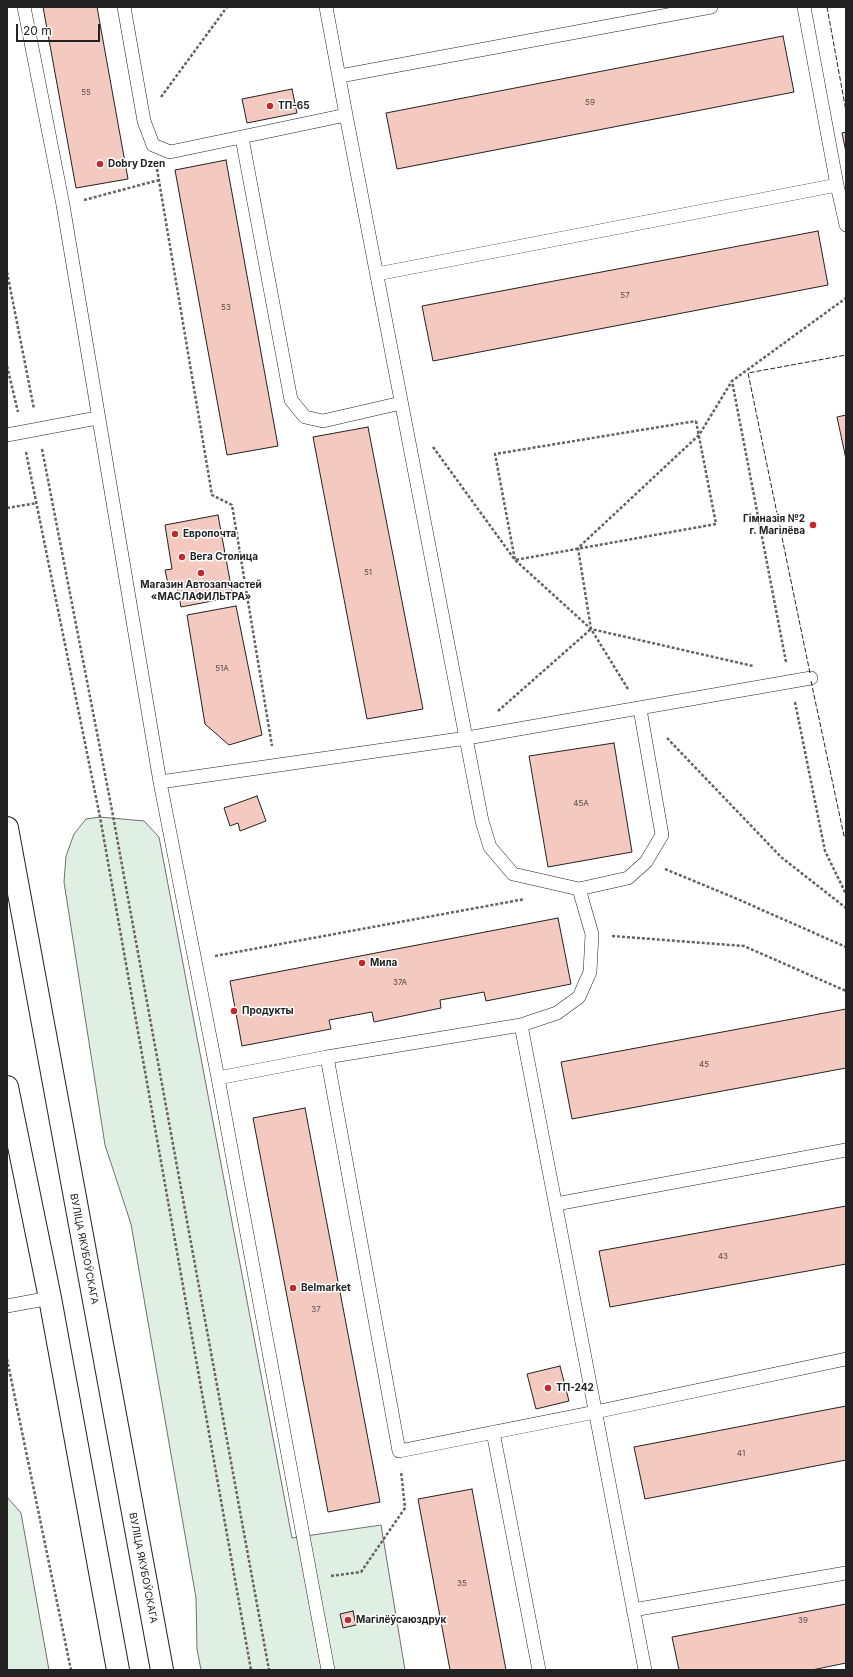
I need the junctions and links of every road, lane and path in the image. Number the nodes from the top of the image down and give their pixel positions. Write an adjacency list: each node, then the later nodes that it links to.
1 (24, 7): 14 (lane)
2 (124, 7): 9 (lane)
3 (227, 7): 9 (path)
4 (326, 7): 7 (lane)
5 (804, 7): 13 (lane)
6 (705, 8): 7 (lane)
7 (340, 76): 8 (lane)
8 (346, 115): 10 (lane); 17 (lane)
9 (144, 120): 11 (lane)
10 (242, 138): 11 (lane); 21 (lane)
11 (153, 144): 12 (path)
12 (159, 180): 14 (path); 40 (path)
13 (837, 185): 15 (lane); 17 (lane)
14 (63, 205): 22 (lane)
15 (846, 225)
16 (7, 272): 23 (path)
17 (377, 274): 21 (lane)
18 (846, 298): 20 (path)
19 (7, 366): 24 (path)
20 (732, 381): 26 (path); 35 (path)
21 (401, 403): 39 (lane)
22 (97, 418): 23 (lane); 41 (lane)
23 (38, 429): 24 (lane); 72 (path)
24 (22, 432): 25 (lane); 28 (path)
25 (7, 435)
26 (699, 435): 30 (path); 30 (path); 31 (path)
27 (428, 441): 31 (path)
28 (37, 503): 29 (path); 71 (path)
29 (7, 508)
30 (578, 548): 31 (path); 32 (path)
31 (515, 560): 32 (path)
32 (591, 629): 33 (path); 36 (path); 37 (path)
33 (758, 667)
34 (811, 678): 35 (lane)
35 (791, 682): 36 (lane); 45 (path)
36 (640, 709): 39 (lane); 43 (lane)
37 (497, 712)
38 (667, 737): 47 (path)
39 (467, 738): 40 (lane); 44 (lane)
40 (275, 766): 41 (lane)
41 (160, 782): 50 (lane)
42 (7, 828): 70 (main road, ВУЛІЦА ЯКУБОЎСКАГА)
43 (646, 862): 44 (lane); 49 (path)
44 (579, 889): 48 (lane)
45 (846, 894)
46 (532, 898): 50 (path)
47 (846, 908)
48 (592, 934): 51 (path); 52 (lane)
49 (846, 947)
50 (195, 960): 54 (lane)
51 (846, 991)
52 (521, 1025): 53 (lane); 57 (lane)
53 (327, 1057): 54 (lane); 64 (lane)
54 (218, 1078): 66 (lane)
55 (7, 1087): 58 (main road)
56 (846, 1150): 57 (lane)
57 (556, 1204): 62 (lane)
58 (50, 1298): 59 (lane); 69 (main road)
59 (7, 1306)
60 (7, 1358): 68 (path)
61 (846, 1359): 62 (lane)
62 (595, 1412): 63 (lane); 67 (lane)
63 (492, 1432): 64 (lane); 74 (lane)
64 (398, 1450): 66 (path)
65 (846, 1573): 67 (lane)
66 (312, 1579): 73 (lane)
67 (634, 1610): 75 (lane)
68 (71, 1670)
69 (118, 1670)
70 (162, 1670)
71 (251, 1670)
72 (269, 1670)
73 (328, 1670)
74 (539, 1670)
75 (645, 1670)

